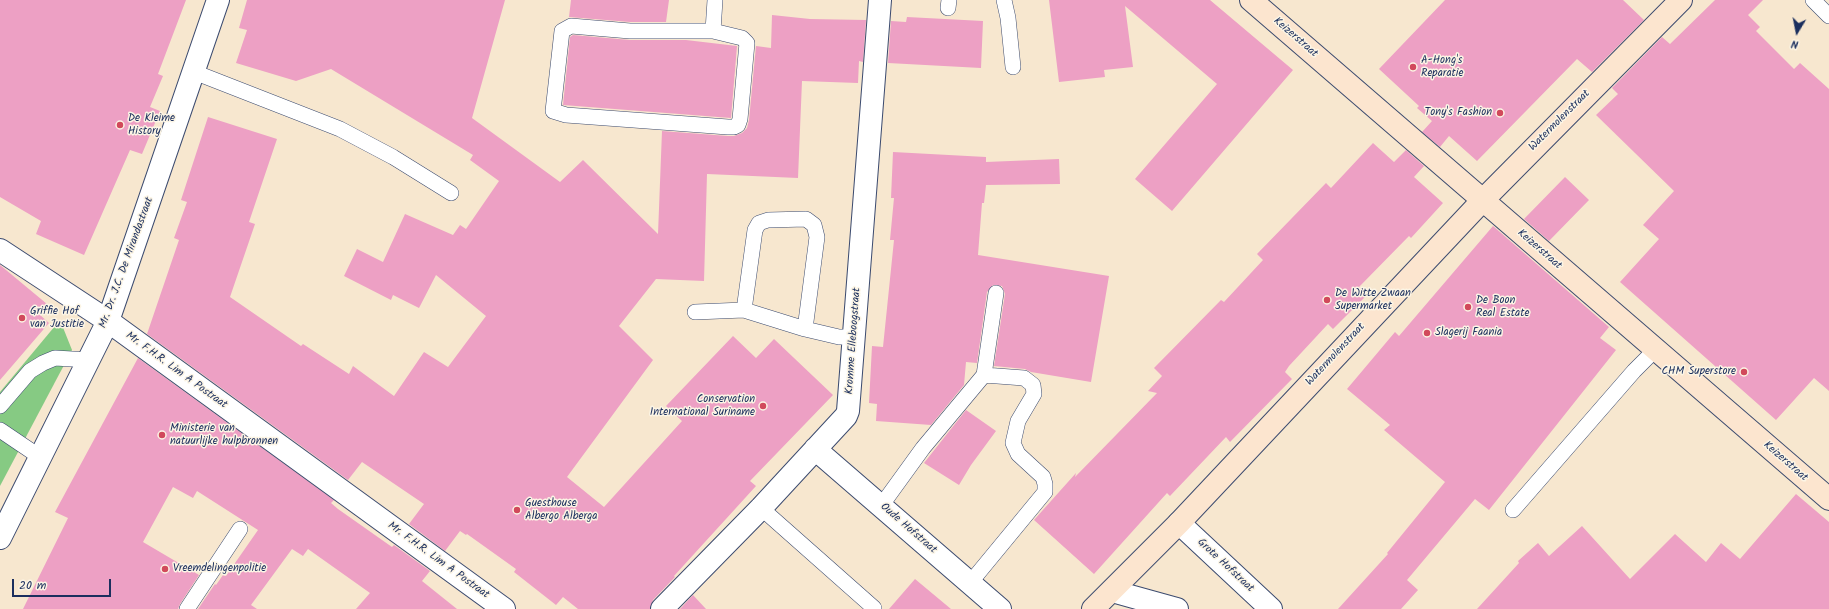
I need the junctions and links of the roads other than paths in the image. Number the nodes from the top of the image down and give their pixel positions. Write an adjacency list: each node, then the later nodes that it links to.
1 (218, 0): 11 (street, Mr. Dr. J.C. De Mirandastraat)
2 (715, 0): 9 (lane)
3 (880, 0): 20 (street, Kromme Elleboogstraat)
4 (1004, 0): 10 (lane)
5 (1251, 0): 13 (main road, Keizerstraat)
6 (1813, 0): 8 (lane)
7 (1674, 3): 13 (main road, Watermolenstraat)
8 (1829, 16)
9 (713, 31): 9 (lane)
10 (1013, 67)
11 (194, 72): 12 (lane); 18 (street, Mr. Dr. J.C. De Mirandastraat)
12 (451, 193)
13 (1482, 201): 21 (main road, Keizerstraat); 32 (main road, Watermolenstraat)
14 (0, 250): 18 (street, Mr. F.H.R. Lim A Postraat)
15 (996, 293): 23 (lane)
16 (744, 310): 17 (lane); 19 (lane); 19 (lane)
17 (695, 312)
18 (108, 321): 22 (street, Mr. Dr. J.C. De Mirandastraat); 37 (street, Mr. F.H.R. Lim A Postraat)
19 (805, 329): 20 (lane)
20 (854, 338): 26 (street, Kromme Elleboogstraat)
21 (1655, 350): 28 (main road, Keizerstraat); 31 (lane)
22 (89, 360): 24 (lane); 27 (street, Mr. Dr. J.C. De Mirandastraat)
23 (984, 375): 29 (lane); 35 (lane)
24 (0, 406)
25 (0, 430): 27 (lane)
26 (815, 449): 29 (street, Oude Hofstraat); 30 (street, Kromme Elleboogstraat)
27 (40, 458): 34 (street, Mr. Dr. J.C. De Mirandastraat)
28 (1829, 499)
29 (881, 506): 35 (street, Oude Hofstraat)
30 (761, 508): 38 (lane); 40 (street, Kromme Elleboogstraat)
31 (1513, 510)
32 (1178, 523): 36 (main road, Watermolenstraat); 44 (street, Grote Hofstraat)
33 (240, 529): 39 (lane)
34 (0, 538)
35 (970, 583): 41 (street, Oude Hofstraat)
36 (1112, 591): 42 (main road, Watermolenstraat); 43 (street)
37 (497, 607)
38 (874, 608)
39 (187, 609)
40 (662, 609)
41 (1000, 609)
42 (1093, 609)
43 (1177, 609)
44 (1271, 609)

